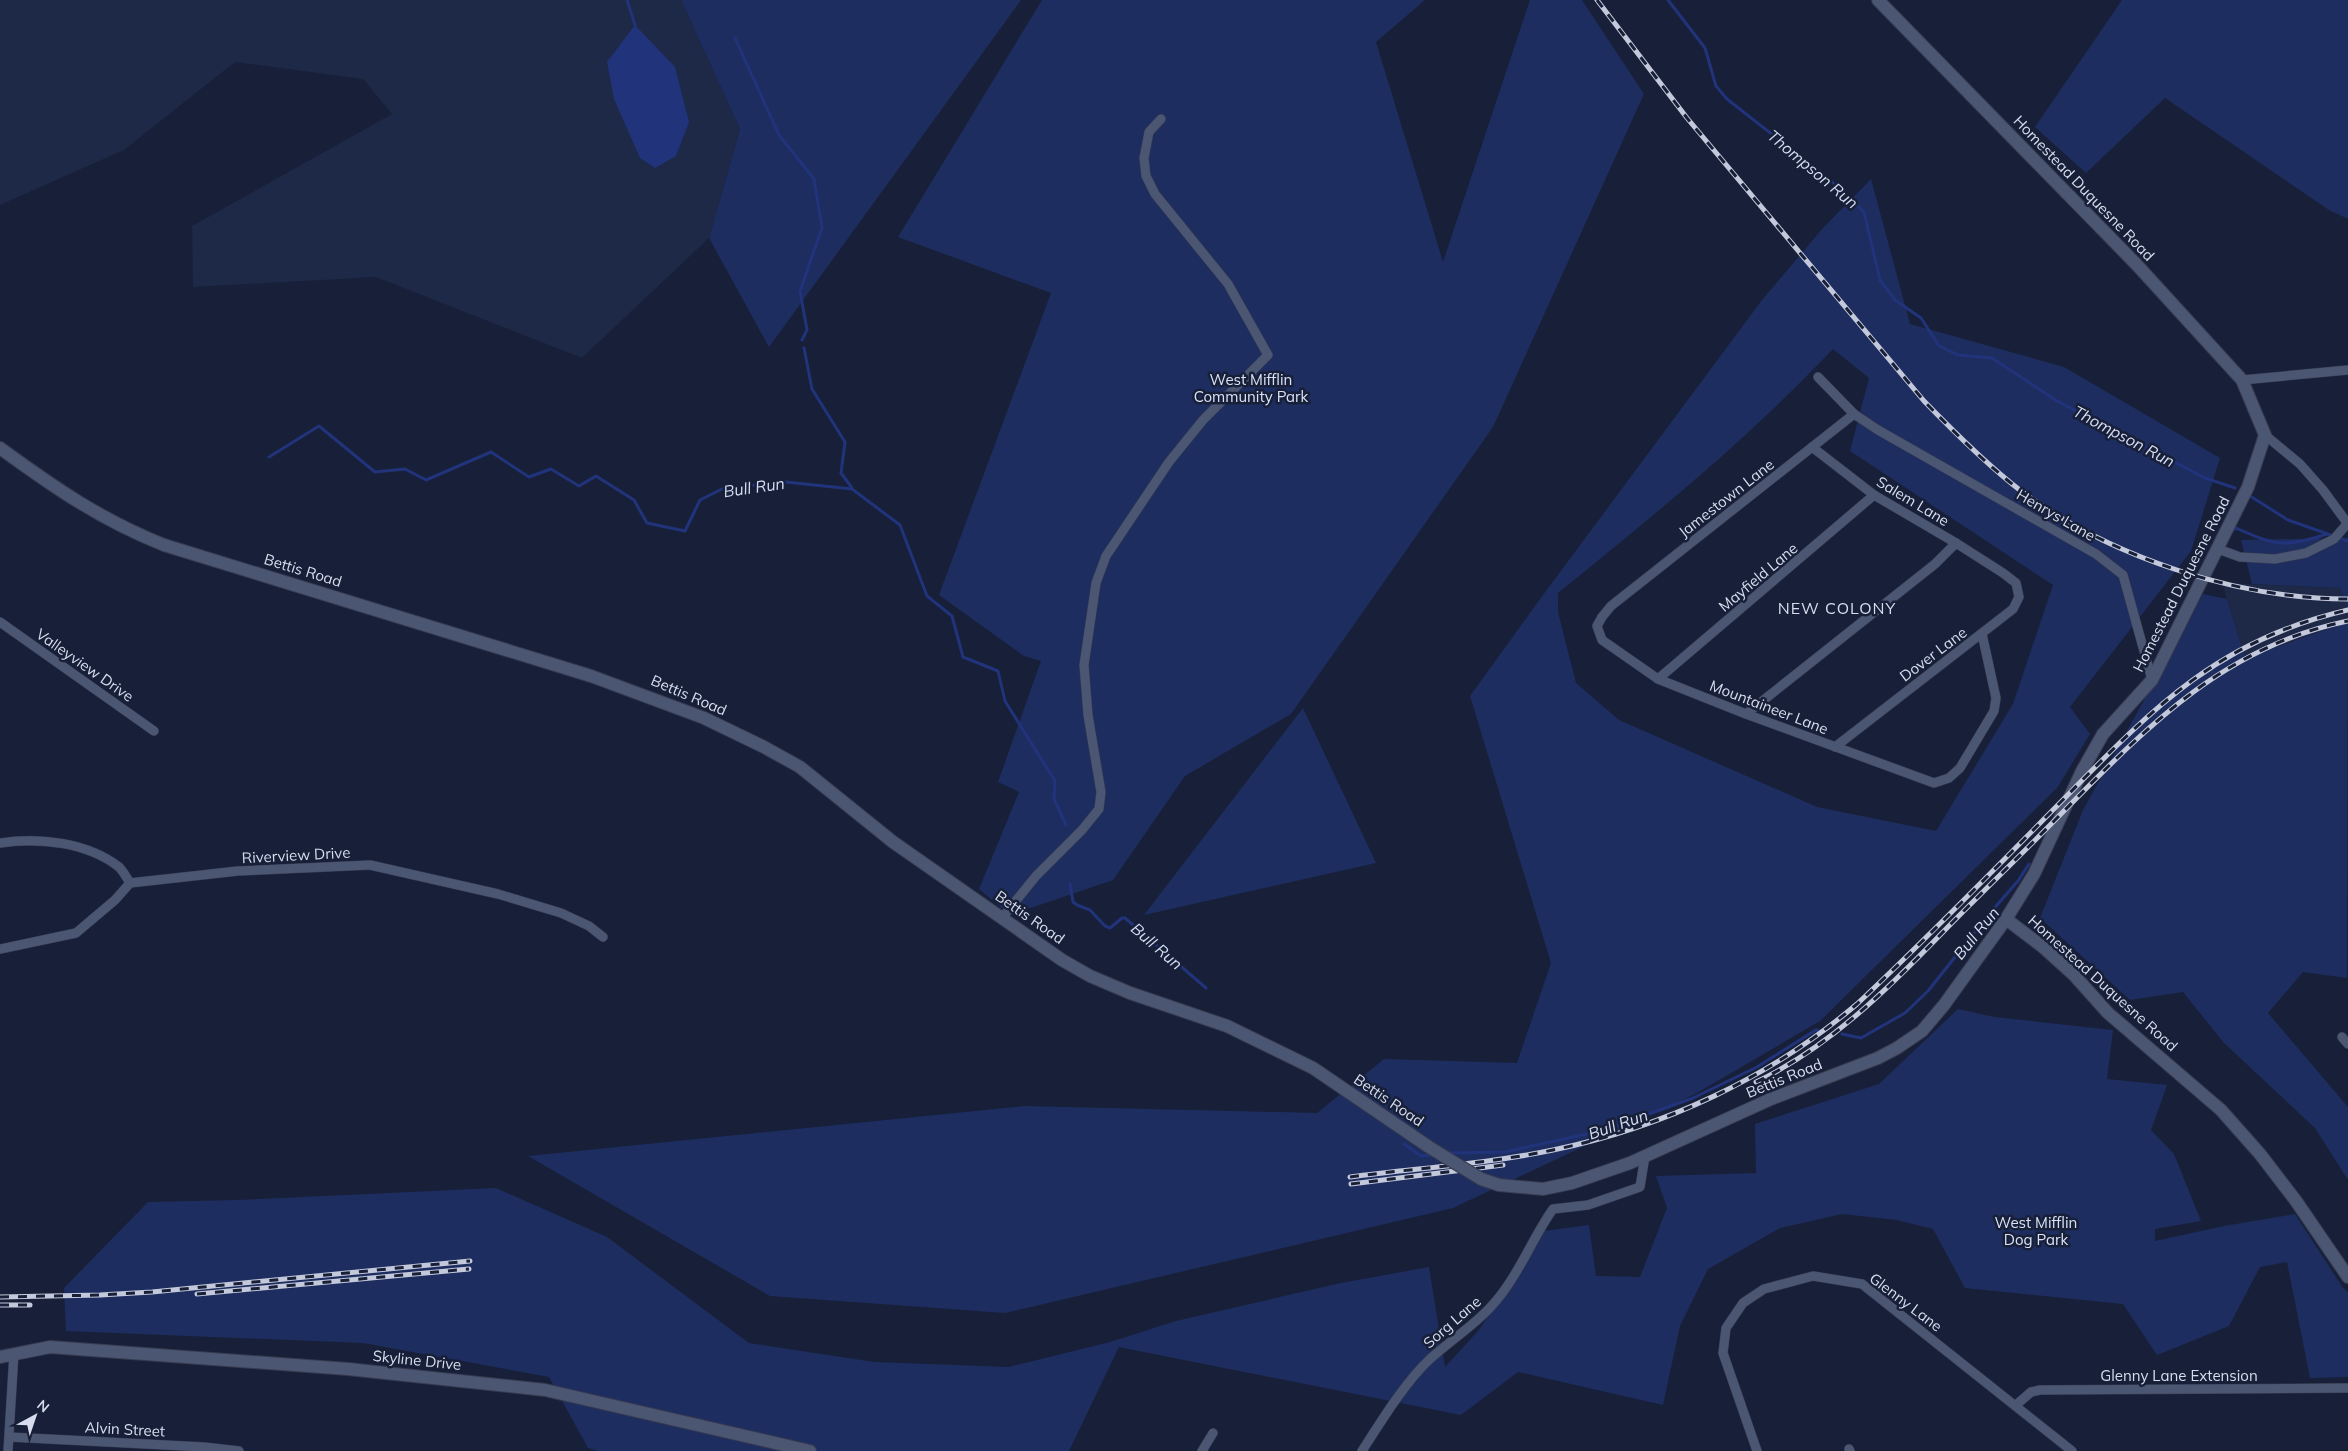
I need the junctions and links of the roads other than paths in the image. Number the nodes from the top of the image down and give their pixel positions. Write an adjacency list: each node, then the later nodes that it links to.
1 (1878, 0): 5 (street, Homestead Duquesne Road)
2 (1161, 119): 25 (street)
3 (2348, 370): 5 (street)
4 (1818, 377): 6 (street)
5 (2242, 380): 7 (street, Homestead Duquesne Road)
6 (1854, 414): 8 (street, Jamestown Lane); 19 (street, Henrys Lane)
7 (2265, 435): 11 (street); 13 (street, Homestead Duquesne Road)
8 (1812, 447): 10 (street, Salem Lane); 16 (street, Jamestown Lane)
9 (0, 448): 25 (street, Bettis Road)
10 (1874, 495): 12 (street, Salem Lane); 18 (street, Mayfield Lane)
11 (2347, 524): 13 (street)
12 (1956, 543): 14 (street, Salem Lane); 20 (street)
13 (2218, 549): 19 (street, Homestead Duquesne Road)
14 (2003, 573): 17 (street, Dover Lane)
15 (0, 622): 21 (street, Valleyview Drive)
16 (1597, 626): 18 (street, Mountaineer Lane)
17 (1982, 634): 22 (street, Dover Lane); 22 (street, Mountaineer Lane)
18 (1658, 679): 20 (street, Mountaineer Lane)
19 (2152, 680): 26 (street, Homestead Duquesne Road)
20 (1746, 714): 22 (street, Mountaineer Lane)
21 (154, 731)
22 (1835, 747)
23 (0, 843): 24 (street)
24 (130, 883): 27 (street, Riverview Drive); 28 (street)
25 (1002, 918): 29 (street, Bettis Road, bridge)
26 (2006, 919): 29 (street, Bettis Road); 30 (street, Homestead Duquesne Road)
27 (603, 937)
28 (0, 949)
29 (1645, 1156): 41 (street, Sorg Lane)
30 (2348, 1277)
31 (14, 1353): 32 (street, Skyline Drive); 36 (street); 39 (street, Skyline Drive)
32 (0, 1357)
33 (2348, 1388): 34 (street, Glenny Lane Extension)
34 (2016, 1405): 42 (street, Glenny Lane); 43 (street, Glenny Lane)
35 (1213, 1433): 40 (street)
36 (9, 1437): 37 (street); 38 (street, Alvin Street)
37 (8, 1451)
38 (239, 1451)
39 (810, 1451)
40 (1202, 1451)
41 (1362, 1451)
42 (1757, 1451)
43 (2072, 1451)

